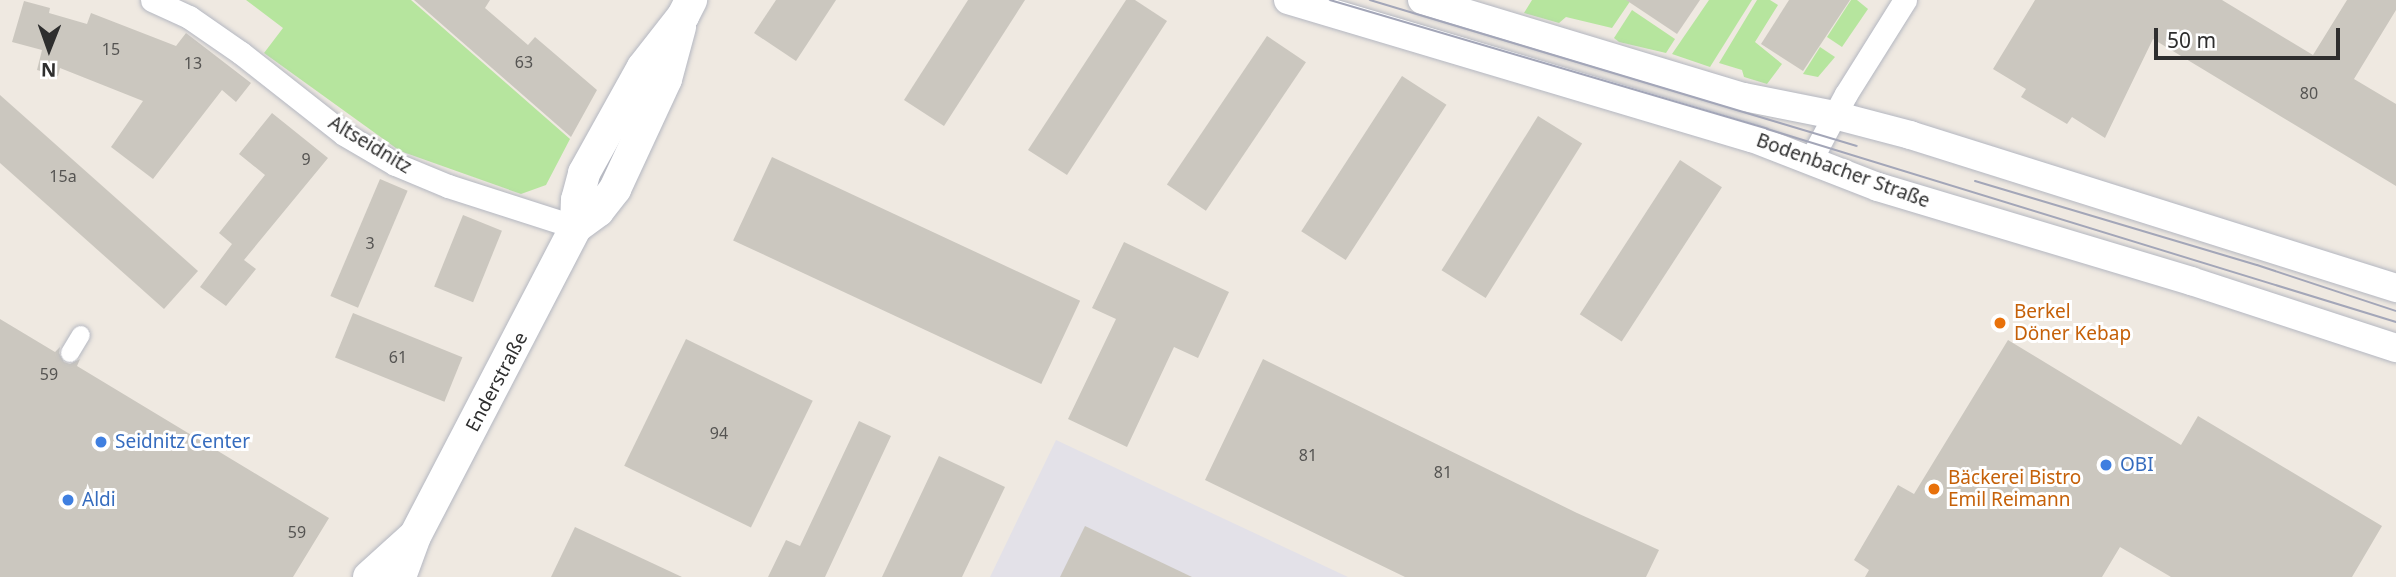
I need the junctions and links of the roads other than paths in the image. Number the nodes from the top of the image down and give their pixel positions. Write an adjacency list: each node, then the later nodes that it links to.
1 (152, 0): 5 (street, Altseidnitz)
2 (1288, 0): 8 (street, Bodenbacher Straße)
3 (1422, 0): 7 (street, Bodenbacher Straße)
4 (1905, 0): 7 (street)
5 (194, 8): 9 (street, Altseidnitz)
6 (687, 8): 9 (main road, Enderstraße)
7 (1834, 115): 8 (street); 10 (street, Bodenbacher Straße)
8 (1810, 161): 12 (street, Bodenbacher Straße)
9 (576, 227): 14 (main road, Enderstraße)
10 (2396, 288)
11 (81, 335): 13 (street)
12 (2396, 348)
13 (70, 353)
14 (415, 536): 15 (main road, Enderstraße); 16 (main road, Enderstraße)
15 (369, 577)
16 (400, 577)

